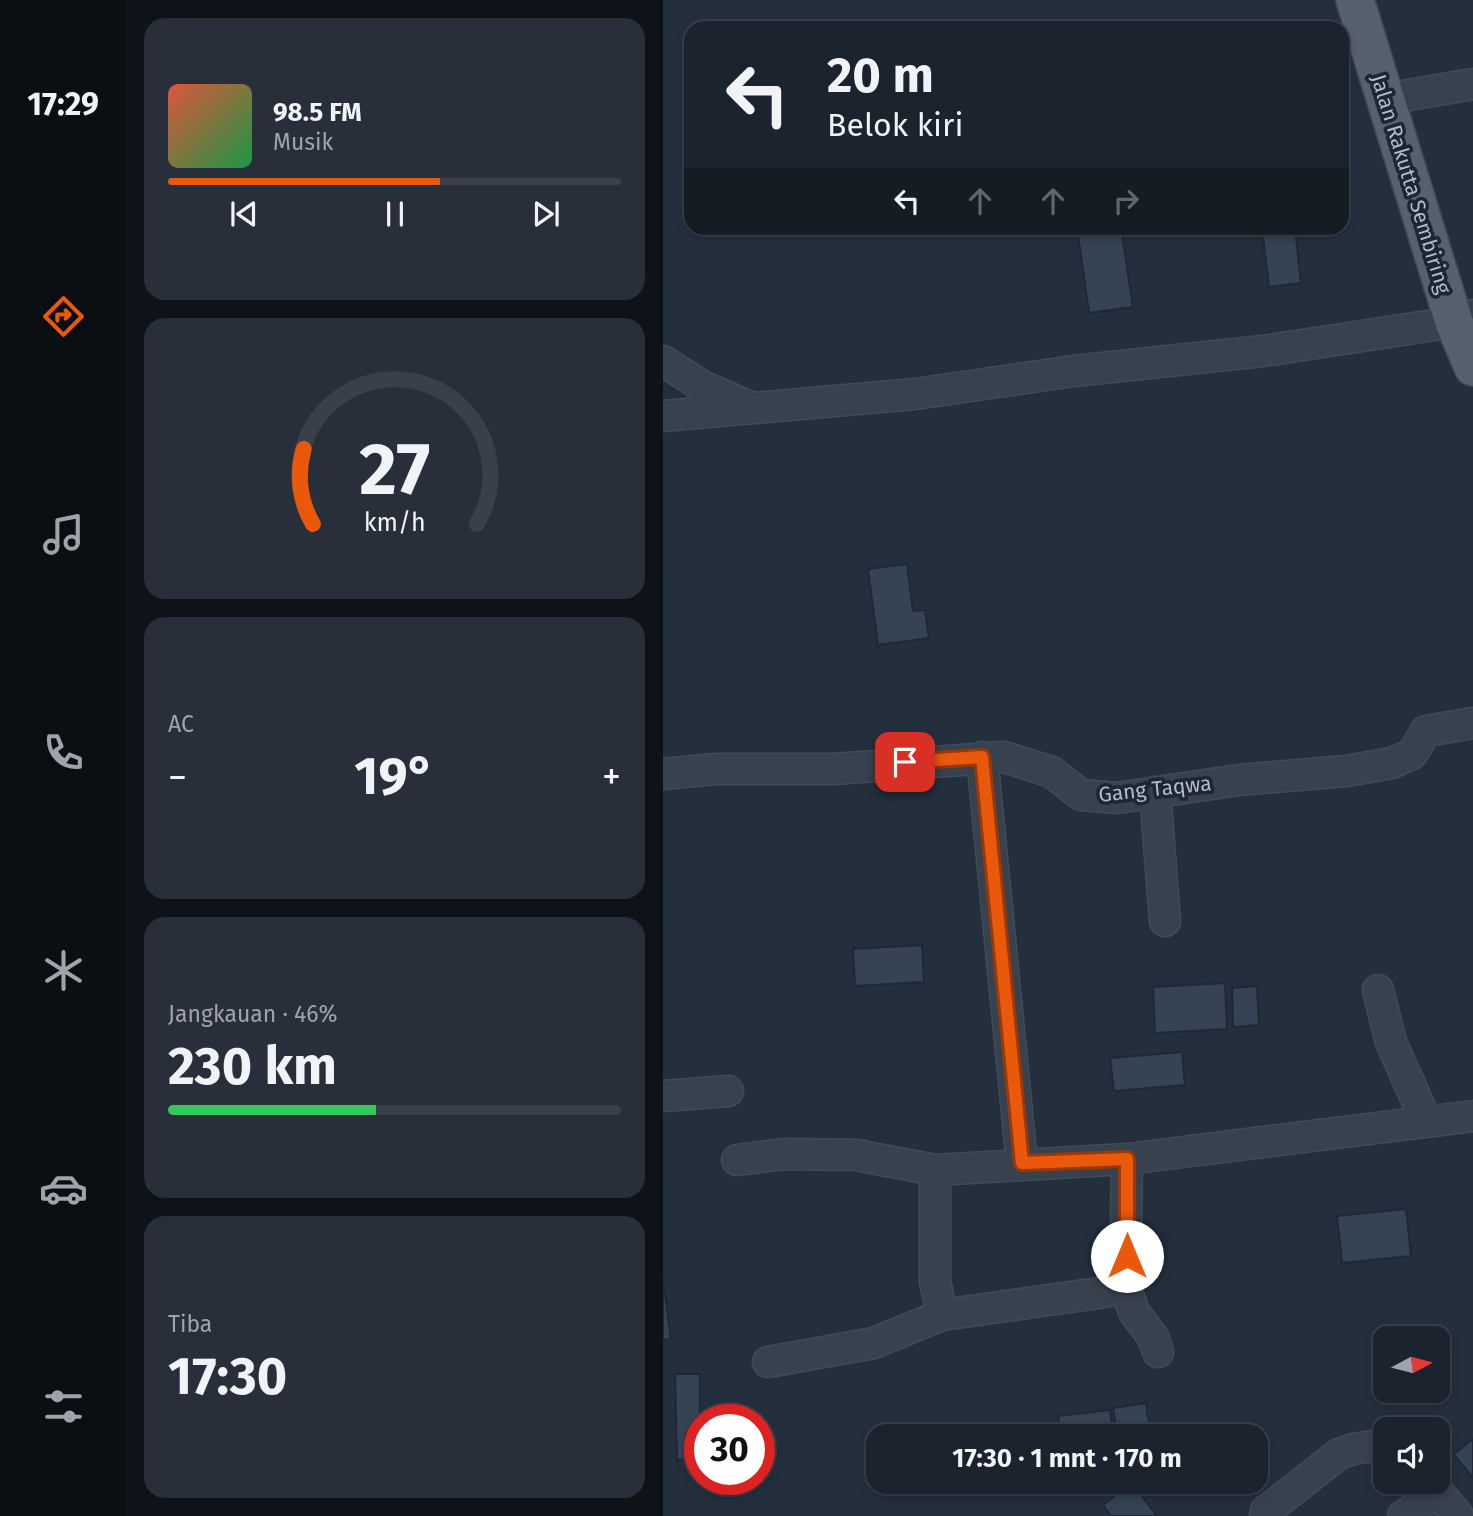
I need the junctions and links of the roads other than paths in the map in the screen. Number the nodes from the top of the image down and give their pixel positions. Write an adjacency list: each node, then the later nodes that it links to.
1 (1354, 0): 3 (main road, Jalan Rakutta Sembiring)
2 (1473, 84): 3 (street)
3 (1385, 99): 4 (main road, Jalan Rakutta Sembiring)
4 (1463, 319): 6 (main road, Jalan Rakutta Sembiring); 7 (street)
5 (663, 361): 7 (street)
6 (1473, 367)
7 (752, 408): 8 (street)
8 (663, 416)
9 (1473, 723): 12 (street, Gang Taqwa)
10 (982, 757): 11 (street, Gang Taqwa); 12 (street, Gang Taqwa); 21 (street)
11 (663, 774)
12 (1155, 792): 13 (street)
13 (1165, 921)
14 (1378, 990): 18 (street)
15 (728, 1091): 16 (street)
16 (663, 1096)
17 (1473, 1116): 18 (street)
18 (1426, 1121): 19 (street)
19 (1127, 1159): 21 (street); 23 (street)
20 (737, 1160): 22 (street)
21 (1022, 1163): 22 (street)
22 (935, 1170): 24 (street)
23 (1125, 1286): 24 (street); 25 (street)
24 (942, 1315): 26 (street)
25 (1158, 1352)
26 (768, 1362)
27 (1373, 1446): 30 (street)
28 (1427, 1494): 31 (street)
29 (1440, 1494): 32 (street)
30 (1265, 1516)
31 (1403, 1516)
32 (1458, 1516)

